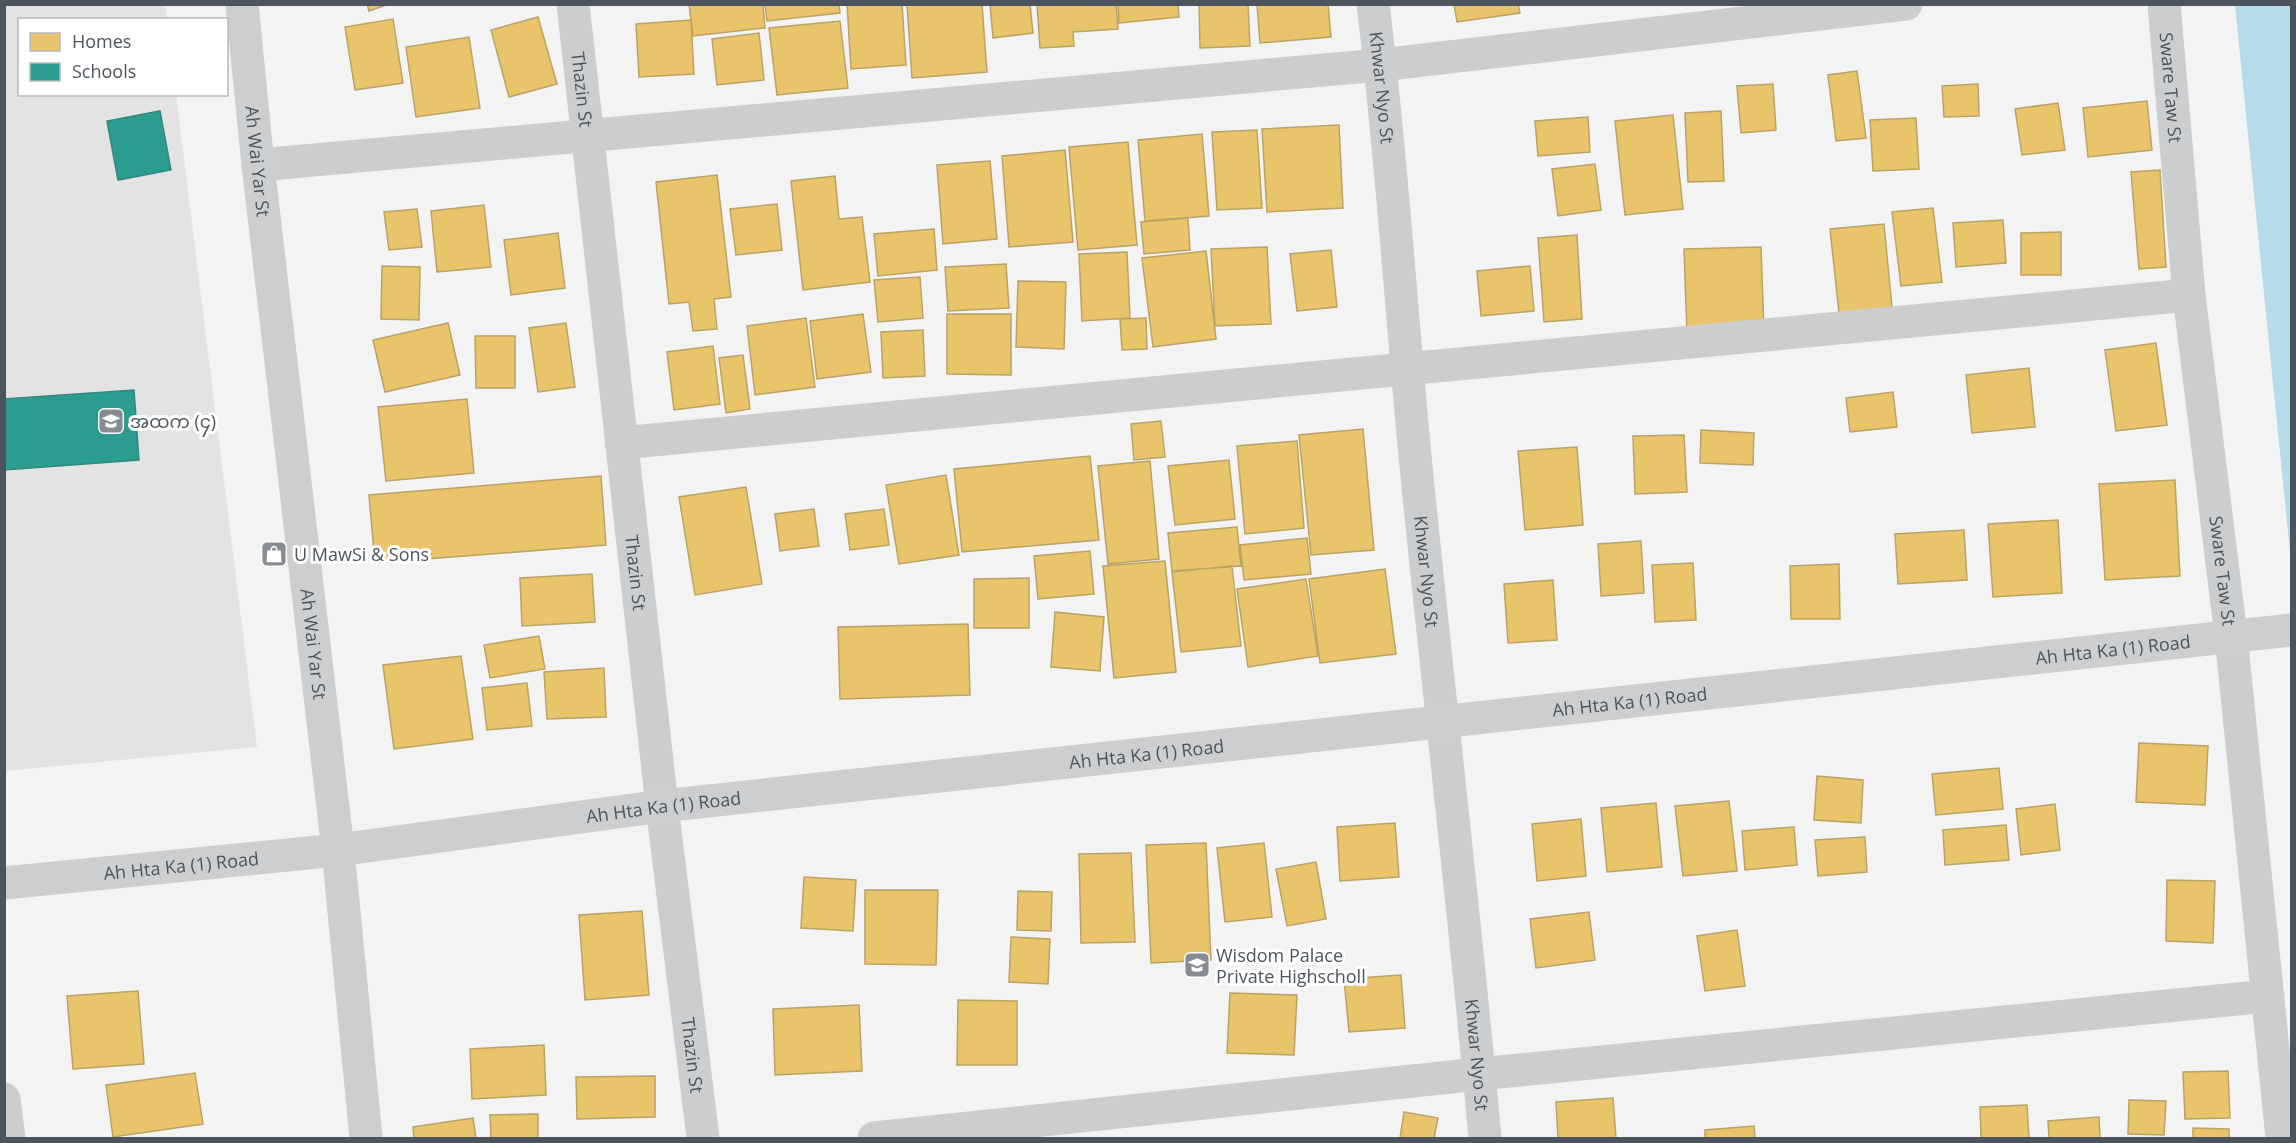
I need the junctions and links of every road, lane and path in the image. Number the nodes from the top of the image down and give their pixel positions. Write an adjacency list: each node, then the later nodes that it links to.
1 (242, 4): 8 (street, Ah Wai Yar St)
2 (573, 4): 7 (street, Thazin St)
3 (1373, 4): 6 (street, Khwar Nyo St)
4 (1906, 4): 6 (street)
5 (2164, 4): 9 (street, Sware Taw St)
6 (1380, 65): 7 (street); 10 (street, Khwar Nyo St)
7 (587, 134): 8 (street); 11 (street, Thazin St)
8 (258, 165): 16 (street, Ah Wai Yar St)
9 (2189, 295): 10 (street); 13 (street, Sware Taw St)
10 (1406, 369): 11 (street); 14 (street, Khwar Nyo St)
11 (621, 443): 15 (street, Thazin St)
12 (2292, 630): 13 (street, Ah Hta Ka (1) Road)
13 (2231, 636): 14 (street, Ah Hta Ka (1) Road); 18 (street, Sware Taw St)
14 (1441, 722): 15 (street, Ah Hta Ka (1) Road); 19 (street, Khwar Nyo St)
15 (662, 806): 16 (street, Ah Hta Ka (1) Road); 23 (street, Thazin St)
16 (338, 850): 17 (street, Ah Hta Ka (1) Road); 22 (street, Ah Wai Yar St)
17 (4, 883)
18 (2268, 996): 19 (street); 26 (street, Sware Taw St)
19 (1479, 1074): 24 (street); 25 (street, Khwar Nyo St)
20 (4, 1099): 21 (street)
21 (9, 1138)
22 (366, 1138)
23 (704, 1138)
24 (874, 1138)
25 (1485, 1138)
26 (2282, 1138)

